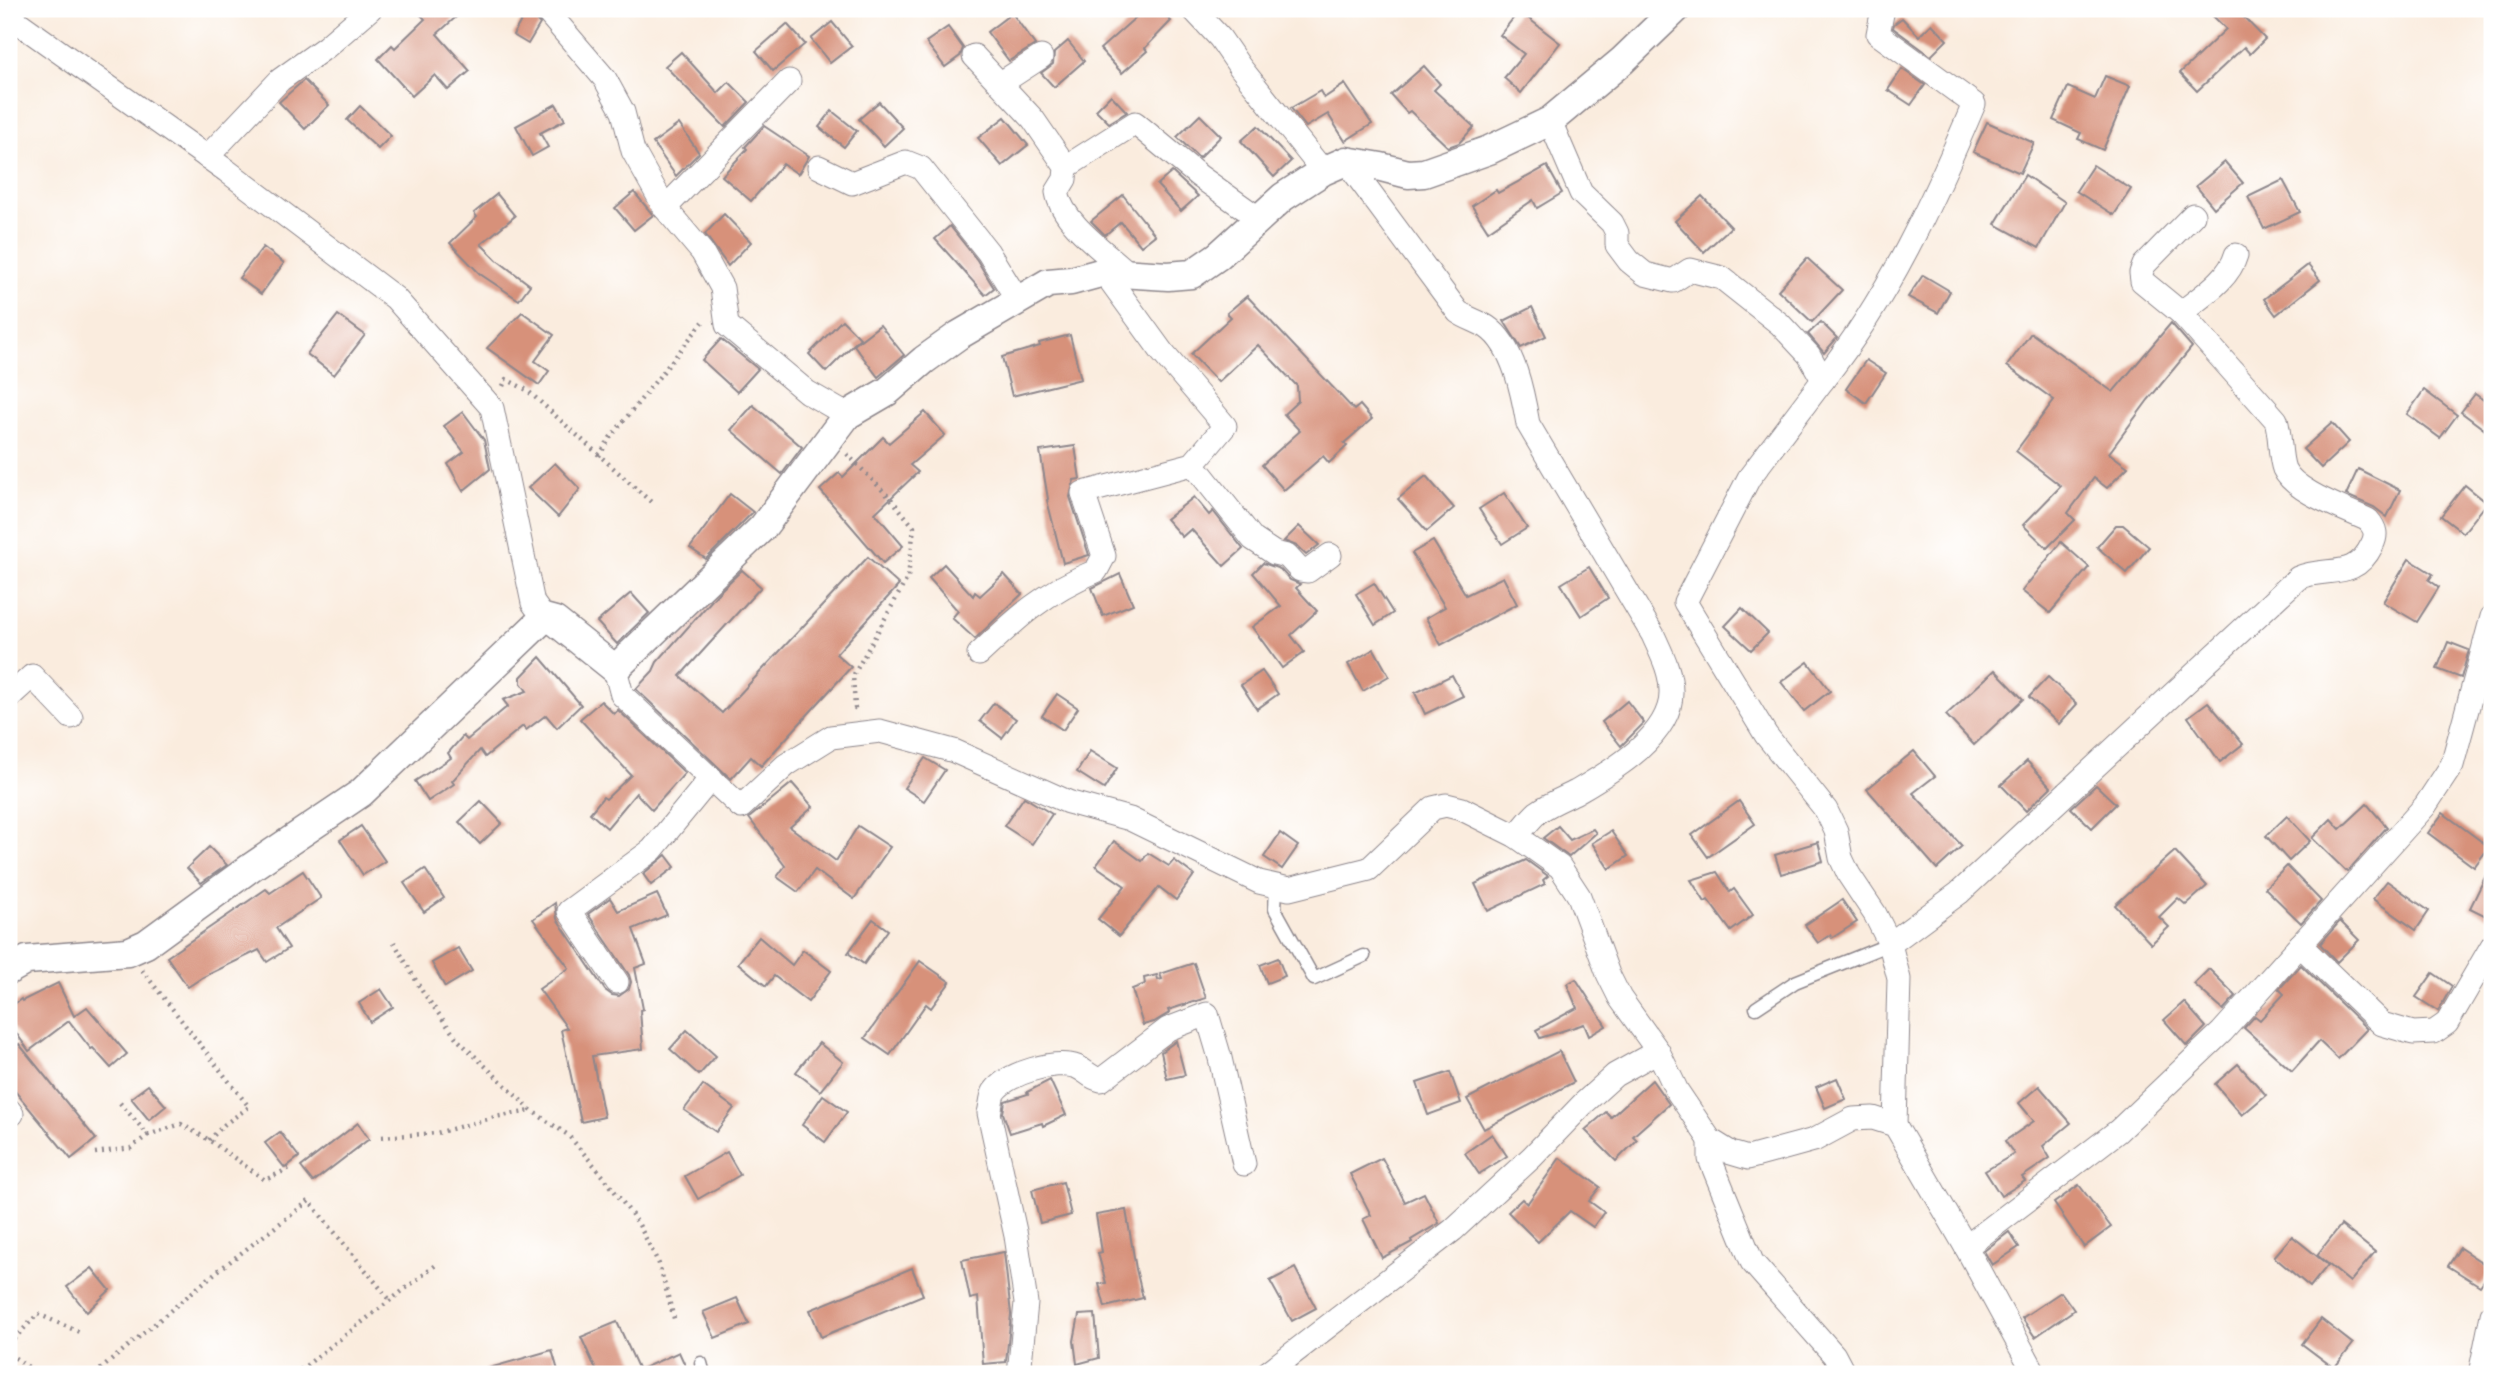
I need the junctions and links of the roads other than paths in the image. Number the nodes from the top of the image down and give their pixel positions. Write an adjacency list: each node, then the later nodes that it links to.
1 (370, 9): 12 (street)
2 (545, 9): 16 (street)
3 (1193, 9): 13 (street)
4 (1676, 9): 11 (street)
5 (1883, 9): 23 (street)
6 (19, 15): 12 (street)
7 (974, 55): 10 (street)
8 (1041, 57): 10 (street)
9 (789, 81): 16 (street)
10 (1001, 83): 15 (street)
11 (1550, 121): 13 (street); 23 (street)
12 (207, 158): 28 (street)
13 (1334, 166): 18 (street); 34 (street)
14 (819, 167): 21 (street)
15 (1066, 167): 18 (street); 20 (street)
16 (665, 208): 24 (street)
17 (2193, 215): 22 (street)
18 (1258, 218): 20 (street)
19 (2236, 255): 22 (street)
20 (1116, 273): 21 (street); 25 (street)
21 (1017, 299): 24 (street)
22 (2181, 313): 36 (street)
23 (1823, 380): 36 (street)
24 (839, 426): 30 (street)
25 (1193, 464): 26 (street); 29 (street)
26 (1330, 555)
27 (2492, 617): 37 (street)
28 (544, 618): 30 (street); 40 (street)
29 (979, 654)
30 (615, 669): 33 (street)
31 (9, 697): 32 (street)
32 (71, 717)
33 (710, 778): 35 (street); 41 (street)
34 (1516, 836): 35 (street); 43 (street)
35 (1276, 887): 39 (lane)
36 (1890, 944): 42 (lane); 44 (street)
37 (2300, 945): 38 (street); 47 (street)
38 (2492, 946)
39 (1364, 956)
40 (9, 970)
41 (617, 982)
42 (1756, 1008)
43 (1658, 1051): 45 (street); 51 (street)
44 (1895, 1125): 45 (street); 47 (street)
45 (1710, 1140): 49 (street)
46 (1244, 1164): 50 (street)
47 (1966, 1247): 53 (street)
48 (2492, 1315): 54 (street)
49 (1839, 1365): 52 (street)
50 (1018, 1374)
51 (1266, 1374)
52 (1820, 1374)
53 (2035, 1374)
54 (2480, 1374)

